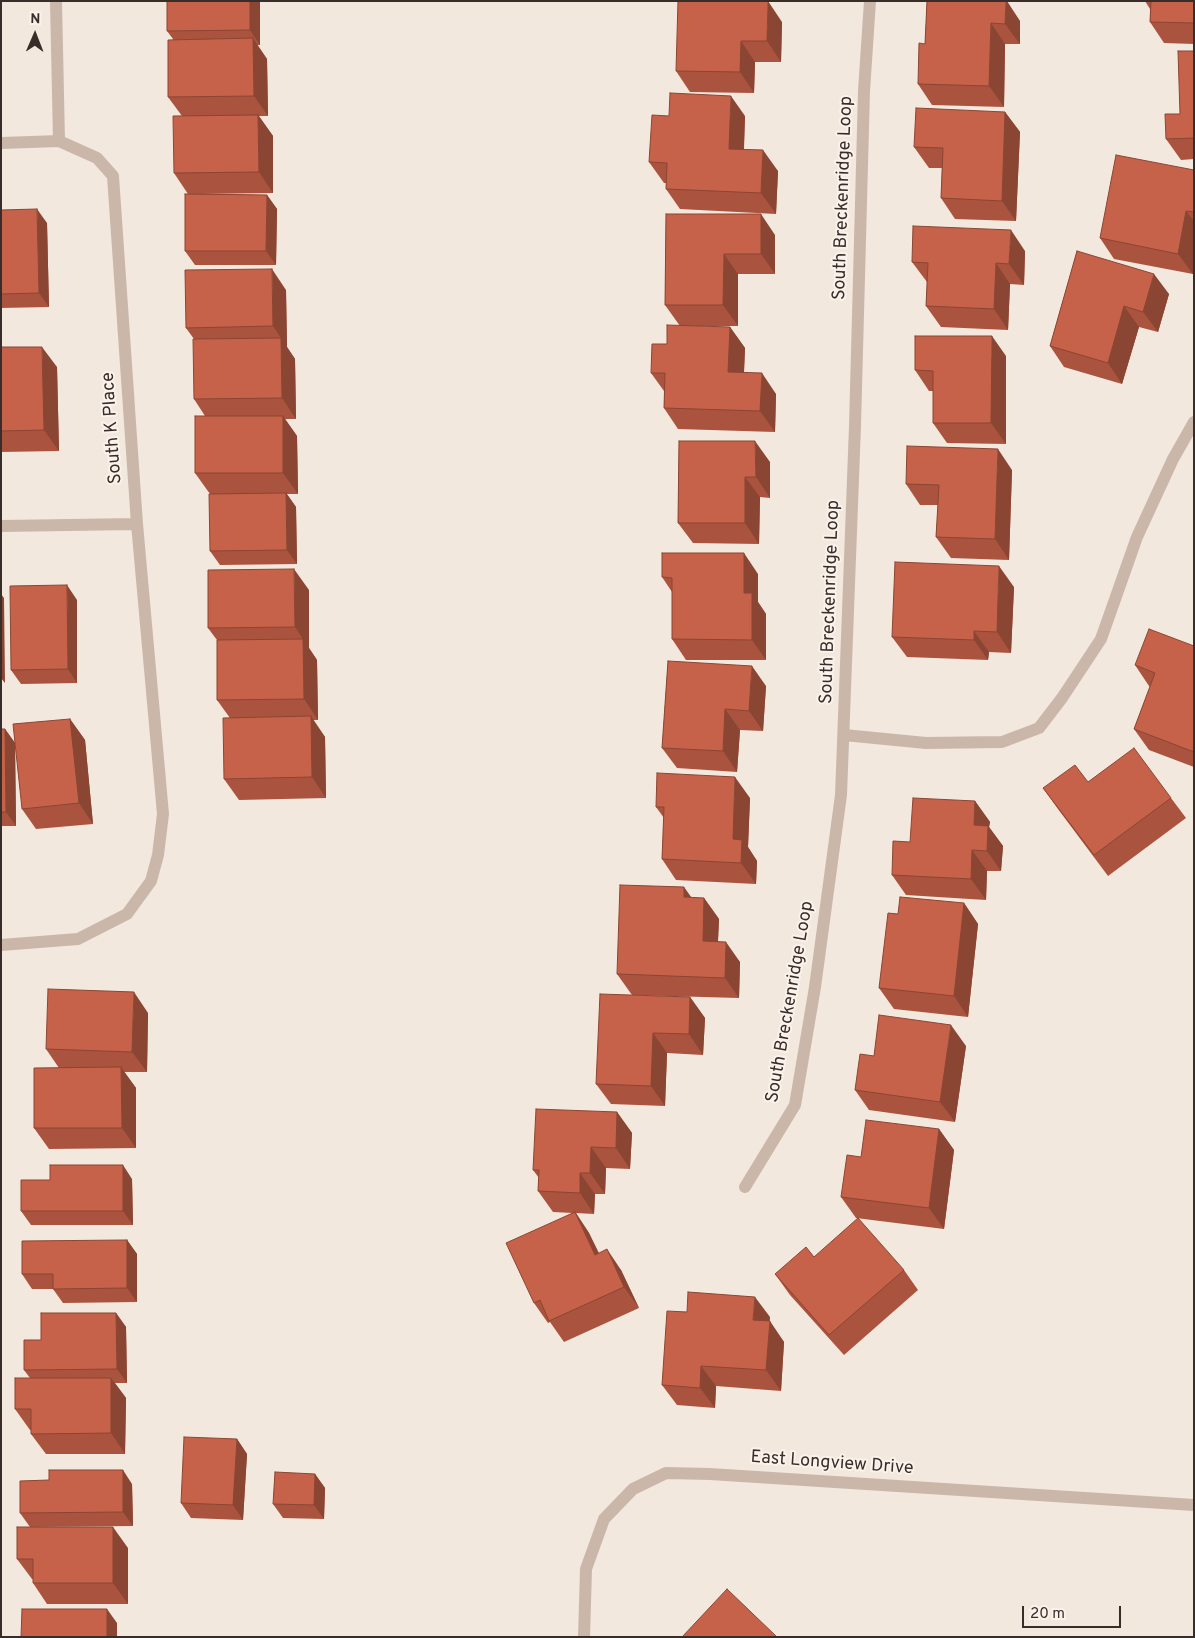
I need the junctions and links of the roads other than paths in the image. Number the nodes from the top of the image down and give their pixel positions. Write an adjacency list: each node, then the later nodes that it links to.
1 (56, 1): 3 (street)
2 (870, 1): 8 (street, South Breckenridge Loop)
3 (59, 141): 4 (street); 6 (street, South K Place)
4 (1, 144)
5 (1194, 422): 8 (street)
6 (137, 524): 7 (street); 9 (street, South K Place)
7 (1, 526)
8 (844, 735): 10 (street, South Breckenridge Loop)
9 (1, 945)
10 (745, 1188)
11 (1194, 1505): 12 (street, East Longview Drive)
12 (584, 1637)

